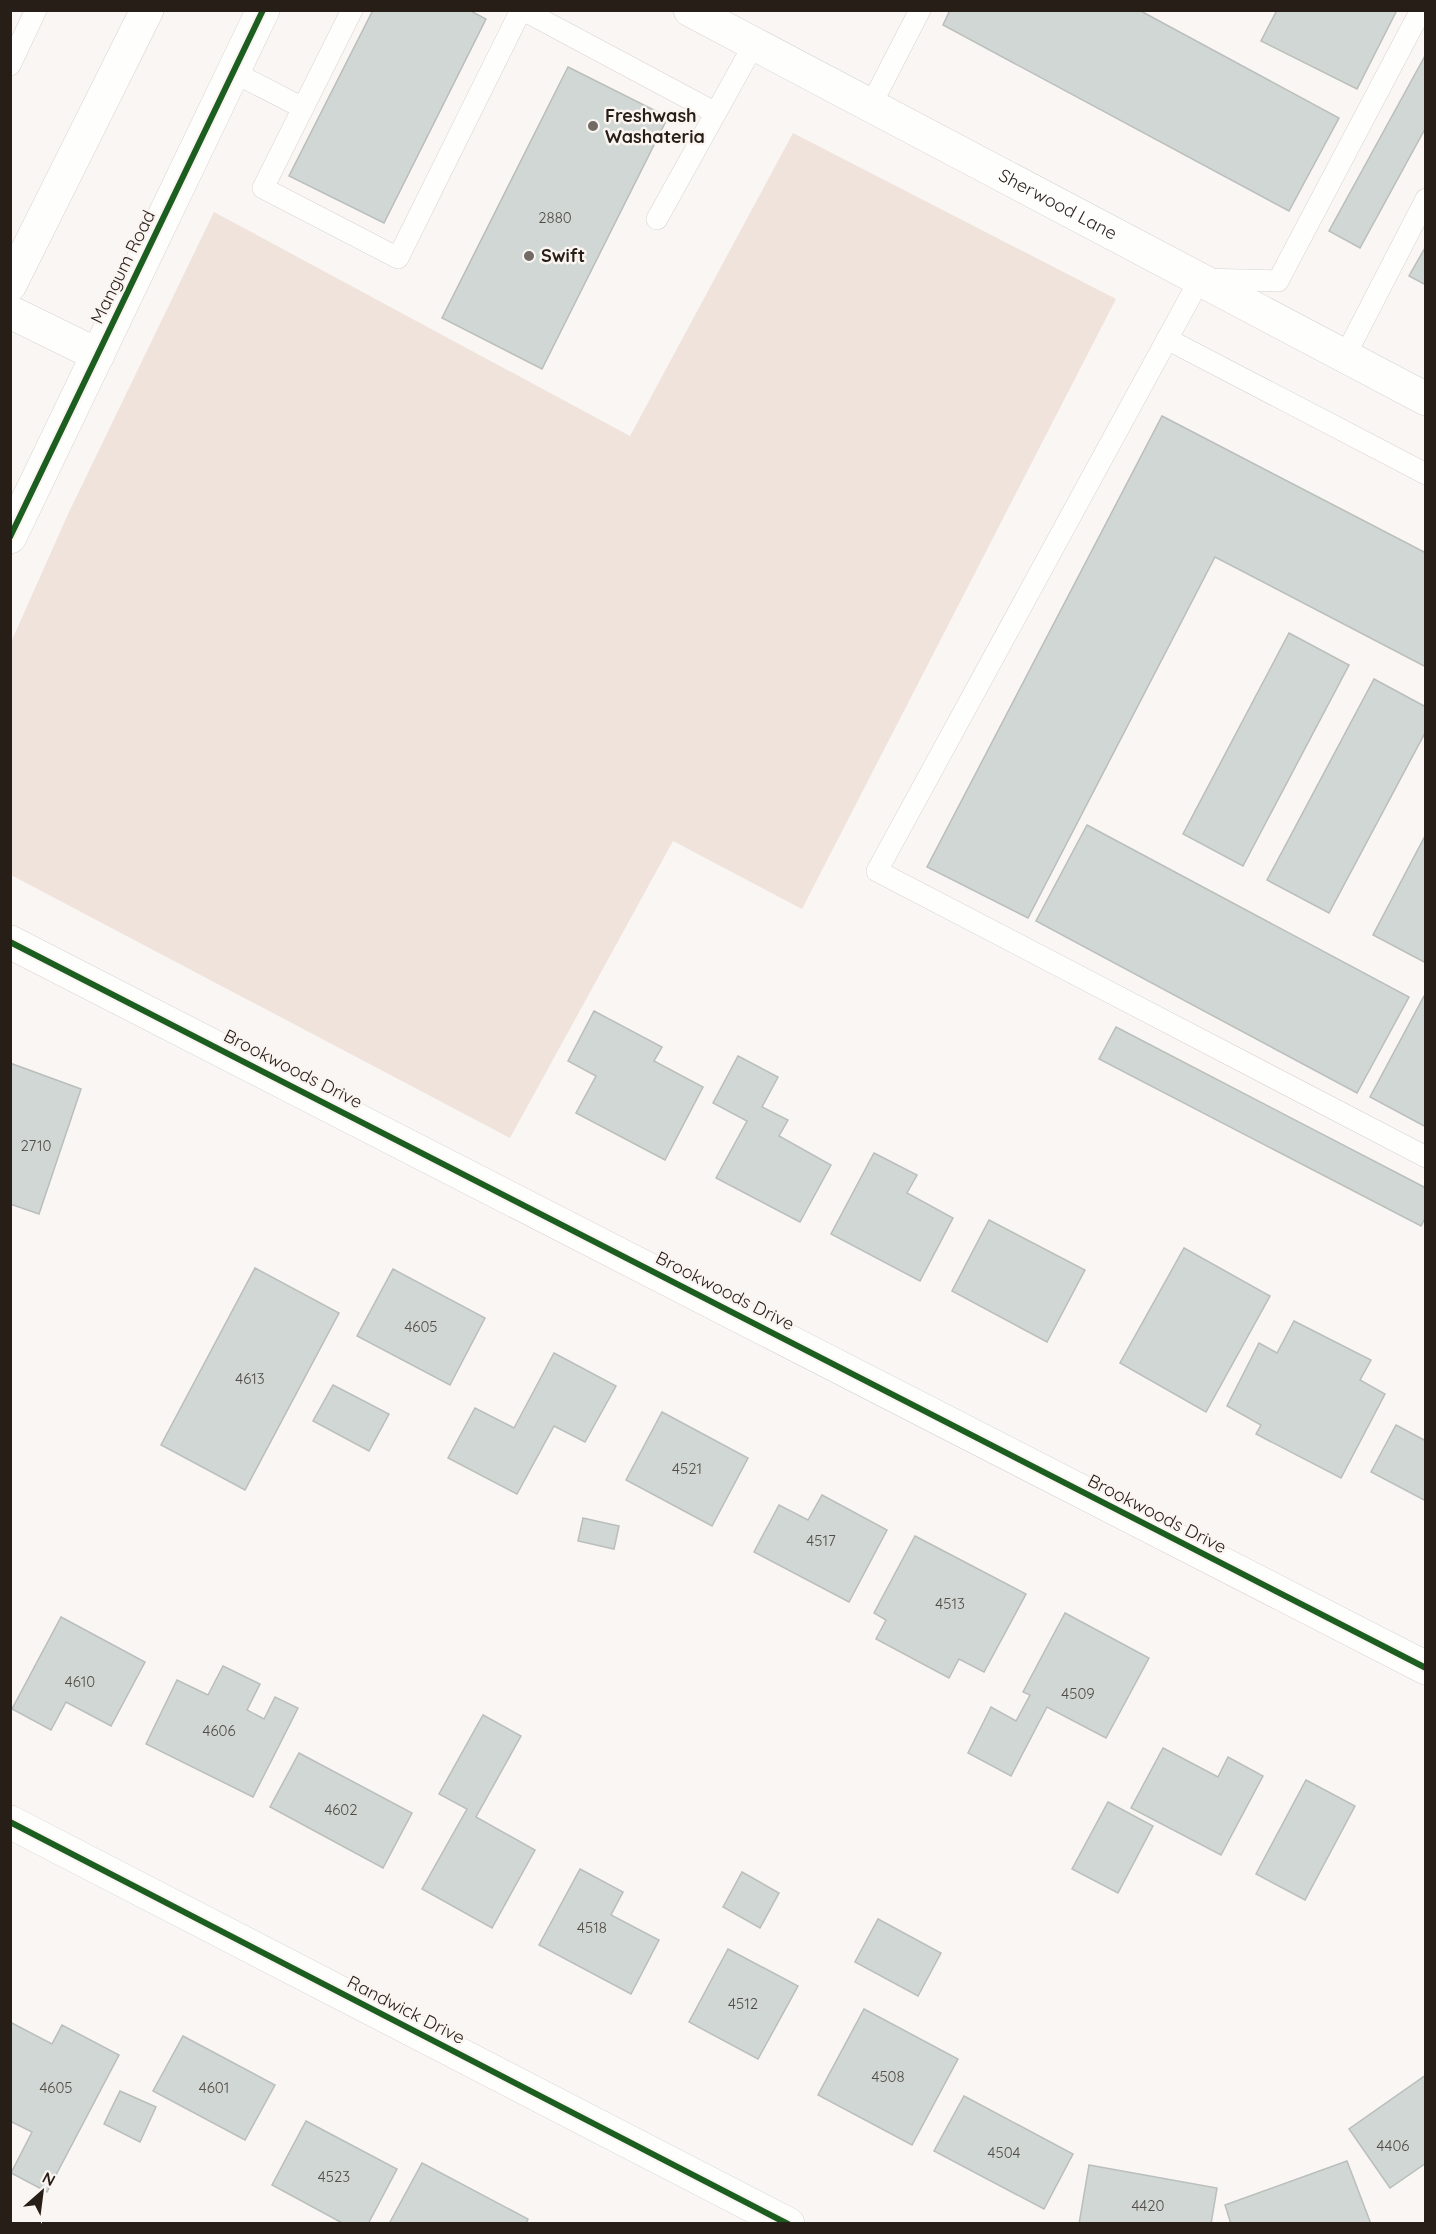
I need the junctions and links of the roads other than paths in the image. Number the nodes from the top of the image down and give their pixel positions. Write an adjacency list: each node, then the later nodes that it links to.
1 (36, 10): 10 (lane)
2 (147, 10): 18 (street)
3 (263, 10): 11 (street, Mangum Road)
4 (352, 10): 13 (lane)
5 (522, 10): 13 (lane); 14 (lane)
6 (690, 10): 9 (street, Sherwood Lane)
7 (920, 10): 12 (lane)
8 (1421, 10): 17 (lane)
9 (754, 44): 12 (street, Sherwood Lane); 14 (lane)
10 (10, 64)
11 (233, 72): 13 (lane); 21 (street, Mangum Road)
12 (871, 105): 17 (street, Sherwood Lane)
13 (303, 108)
14 (714, 112): 16 (lane)
15 (1425, 199): 22 (lane)
16 (657, 219)
17 (1200, 279): 20 (lane); 22 (street, Sherwood Lane)
18 (10, 285)
19 (10, 312): 21 (street)
20 (1167, 339): 24 (lane); 27 (lane)
21 (98, 355): 25 (street, Mangum Road)
22 (1345, 356): 23 (street, Sherwood Lane)
23 (1425, 399)
24 (1425, 474)
25 (10, 537)
26 (10, 942): 28 (street, Brookwoods Drive)
27 (1425, 1157)
28 (1425, 1668)
29 (10, 1822): 30 (street, Randwick Drive)
30 (788, 2223)

